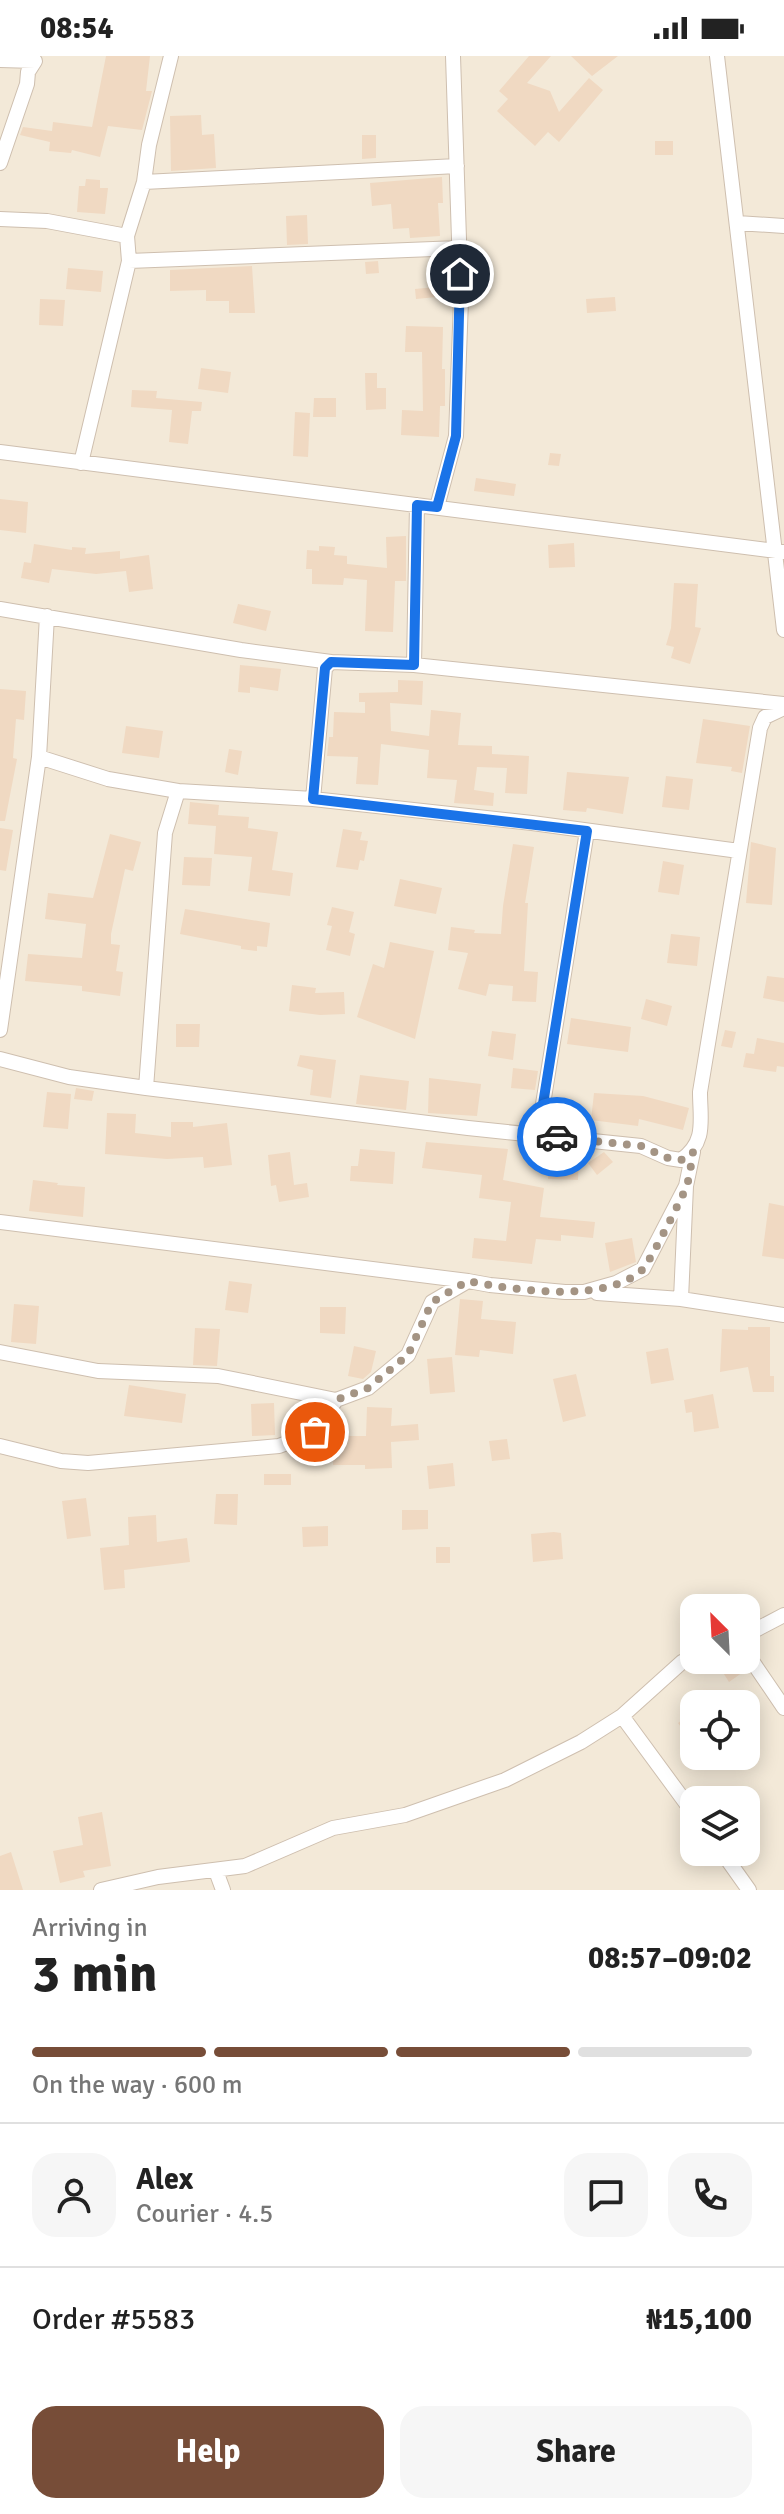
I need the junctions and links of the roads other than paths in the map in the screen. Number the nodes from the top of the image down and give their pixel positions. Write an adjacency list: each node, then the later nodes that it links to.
1 (171, 56): 7 (street)
2 (453, 56): 6 (street)
3 (717, 56): 9 (street)
4 (0, 60): 5 (street)
5 (0, 163)
6 (457, 166): 7 (street); 12 (street)
7 (144, 182): 11 (street)
8 (0, 219): 11 (street)
9 (737, 223): 10 (street); 18 (street)
10 (784, 226)
11 (127, 236): 13 (street)
12 (459, 248): 13 (street); 17 (street)
13 (129, 261): 15 (street)
14 (0, 452): 15 (street)
15 (81, 463): 16 (street)
16 (417, 505): 17 (street); 23 (street)
17 (437, 507): 18 (street)
18 (780, 552): 21 (street)
19 (0, 609): 20 (street)
20 (47, 616): 22 (street); 25 (street)
21 (784, 630)
22 (331, 662): 23 (street); 27 (street)
23 (414, 665): 24 (street)
24 (784, 706): 29 (street)
25 (39, 757): 26 (street); 30 (street)
26 (178, 791): 27 (street); 32 (street)
27 (313, 799): 28 (street)
28 (587, 831): 29 (street); 33 (street)
29 (739, 851): 34 (street)
30 (0, 1030)
31 (0, 1059): 32 (street)
32 (146, 1088): 33 (street)
33 (538, 1135): 34 (street)
34 (693, 1152): 35 (street)
35 (686, 1186): 38 (street); 39 (street)
36 (0, 1222): 37 (street)
37 (468, 1281): 38 (street); 42 (street)
38 (584, 1292): 39 (street)
39 (681, 1299): 40 (street)
40 (784, 1315)
41 (0, 1352): 42 (street)
42 (336, 1400): 43 (street)
43 (0, 1446)
44 (784, 1615): 45 (street)
45 (760, 1628)
46 (680, 1664): 49 (street)
47 (760, 1673): 48 (street)
48 (784, 1708)
49 (622, 1716): 50 (street); 52 (street)
50 (680, 1795)
51 (732, 1866): 55 (street)
52 (216, 1871): 53 (street); 54 (street)
53 (101, 1890)
54 (223, 1890)
55 (749, 1890)

